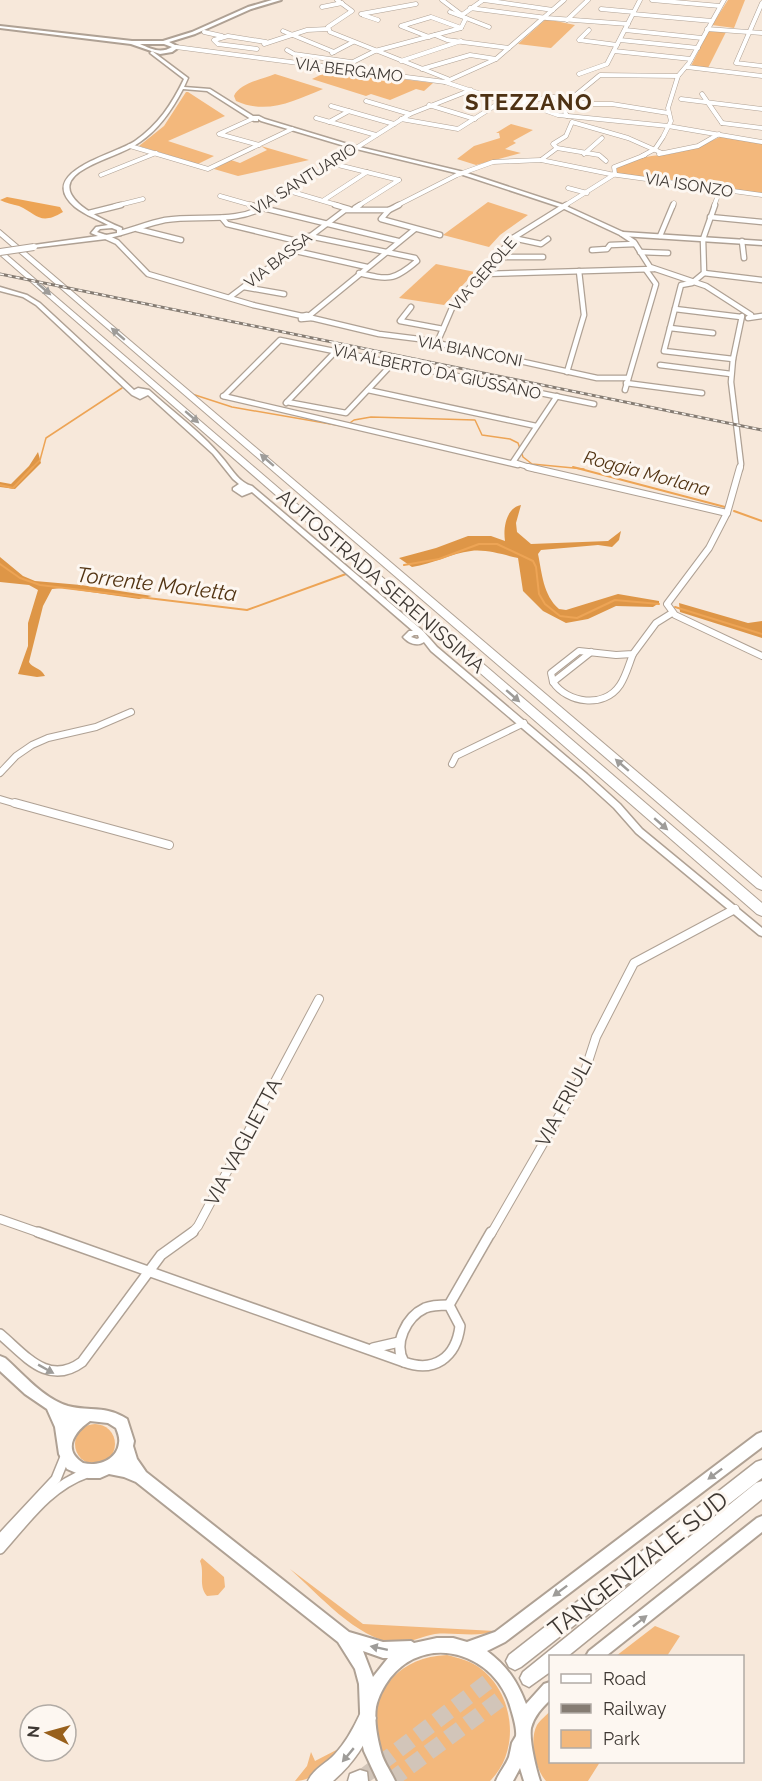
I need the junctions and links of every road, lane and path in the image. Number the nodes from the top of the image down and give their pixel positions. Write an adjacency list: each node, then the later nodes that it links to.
1 (279, 0): 48 (main road)
2 (337, 0): 11 (street)
3 (442, 0): 27 (street)
4 (483, 0): 17 (street); 21 (street)
5 (551, 0): 10 (street)
6 (588, 0): 30 (street)
7 (640, 0): 24 (street)
8 (652, 0): 15 (street)
9 (724, 0): 15 (street)
10 (563, 1): 21 (street)
11 (344, 2): 16 (street); 22 (street)
12 (762, 3): 42 (street)
13 (416, 4): 14 (street)
14 (406, 6): 18 (street); 20 (street)
15 (720, 6): 31 (street)
16 (322, 8)
17 (470, 8): 27 (street); 28 (street)
18 (386, 9): 25 (street); 26 (street)
19 (601, 9): 24 (street)
20 (413, 10)
21 (553, 10): 28 (street)
22 (352, 11): 25 (street); 36 (street)
23 (450, 12): 27 (street)
24 (633, 13): 31 (street); 32 (street)
25 (361, 14): 29 (street)
26 (394, 14)
27 (464, 16): 34 (street); 35 (street)
28 (543, 18): 30 (street); 61 (street)
29 (378, 20)
30 (567, 20): 32 (street)
31 (712, 21): 37 (street)
32 (628, 24): 39 (street)
33 (0, 27): 55 (main road)
34 (489, 27)
35 (461, 28): 45 (street); 47 (street)
36 (327, 29): 44 (street); 53 (street)
37 (707, 29): 42 (street); 49 (street)
38 (589, 30): 58 (street)
39 (625, 30): 49 (street); 50 (street)
40 (283, 31): 44 (street)
41 (204, 32): 46 (street)
42 (749, 32): 43 (street); 79 (street)
43 (762, 33)
44 (293, 35): 52 (street); 70 (street)
45 (435, 35): 47 (street); 54 (street)
46 (222, 36): 52 (street); 63 (street)
47 (429, 37): 67 (street)
48 (180, 38): 51 (main road); 59 (main road)
49 (702, 38): 62 (street)
50 (620, 40): 58 (street); 62 (street)
51 (159, 41): 56 (main road); 59 (main road)
52 (266, 42): 63 (street)
53 (353, 42): 67 (street); 70 (street)
54 (460, 42): 57 (street); 76 (street)
55 (132, 43): 56 (main road); 60 (main road)
56 (150, 43): 60 (main road)
57 (467, 43): 61 (street); 71 (street)
58 (617, 45): 68 (street)
59 (176, 46): 65 (main road); 66 (street, VIA BERGAMO)
60 (143, 48): 69 (main road)
61 (508, 48): 74 (street)
62 (698, 48): 78 (street)
63 (257, 49): 72 (street)
64 (287, 50): 73 (street)
65 (168, 51): 66 (street, VIA BERGAMO); 69 (main road); 75 (street)
66 (194, 51): 72 (street, VIA BERGAMO)
67 (375, 51): 76 (street); 77 (street)
68 (614, 51): 78 (street); 82 (street)
69 (152, 52): 75 (street)
70 (334, 52): 73 (street)
71 (470, 55): 74 (street); 81 (street)
72 (244, 57): 80 (street, VIA BERGAMO)
73 (321, 58): 77 (street)
74 (496, 59): 85 (street)
75 (165, 61): 86 (street)
76 (401, 61): 81 (street)
77 (351, 62): 80 (street)
78 (689, 63): 83 (street); 84 (street)
79 (762, 66)
80 (339, 69): 85 (street, VIA BERGAMO)
81 (422, 69): 85 (street)
82 (579, 74)
83 (678, 76): 90 (street); 103 (street)
84 (762, 76)
85 (447, 81): 87 (street, VIA BERGAMO)
86 (182, 87): 107 (street); 126 (street)
87 (471, 90): 94 (street, VIA BERGAMO); 97 (street, VIA SANTUARIO)
88 (702, 94): 95 (street)
89 (555, 98): 90 (street); 92 (street); 105 (street)
90 (568, 99): 96 (street)
91 (681, 99): 95 (street)
92 (528, 100): 94 (street); 100 (street)
93 (366, 101): 104 (street)
94 (517, 102): 100 (street)
95 (708, 102): 101 (street); 112 (street)
96 (598, 104): 103 (street); 106 (street)
97 (429, 105): 104 (street, VIA SANTUARIO); 110 (street)
98 (496, 105): 110 (street)
99 (331, 106): 102 (street)
100 (537, 107): 105 (street)
101 (762, 109)
102 (349, 111): 111 (street); 113 (street)
103 (668, 113): 114 (street)
104 (410, 114): 109 (street, VIA SANTUARIO)
105 (567, 116): 106 (street)
106 (585, 117): 114 (street)
107 (254, 118): 117 (street); 119 (street)
108 (316, 118): 111 (street)
109 (402, 119): 113 (street, VIA SANTUARIO); 115 (street)
110 (475, 119): 115 (street)
111 (329, 122): 121 (street)
112 (722, 123): 116 (street); 120 (street)
113 (394, 124): 121 (street, VIA SANTUARIO)
114 (668, 126): 120 (street); 129 (street)
115 (444, 127): 118 (street)
116 (762, 128)
117 (292, 129): 125 (street); 127 (street)
118 (434, 131)
119 (219, 134): 122 (street); 125 (street)
120 (718, 134): 124 (street); 132 (street)
121 (376, 135): 127 (street, VIA SANTUARIO)
122 (211, 138)
123 (602, 138): 133 (street)
124 (762, 142)
125 (259, 145): 131 (street)
126 (130, 146): 131 (street); 156 (street)
127 (355, 147): 138 (street, VIA SANTUARIO); 140 (street)
128 (557, 148): 129 (street); 130 (street); 133 (street)
129 (652, 151): 132 (street); 134 (street)
130 (551, 152): 135 (street); 136 (street)
131 (156, 153): 142 (street)
132 (662, 153): 134 (street)
133 (584, 154): 137 (street)
134 (642, 156): 141 (street, VIA GEROLE)
135 (524, 158)
136 (541, 160): 140 (street, VIA ISONZO); 141 (street, VIA ISONZO)
137 (606, 161)
138 (330, 163): 139 (street); 145 (street, VIA SANTUARIO)
139 (367, 172): 150 (street); 153 (street, VIA BASSA)
140 (462, 173): 152 (street); 155 (street, VIA ISONZO)
141 (615, 174): 144 (street, VIA ISONZO); 146 (street, VIA GEROLE)
142 (100, 175)
143 (568, 188): 146 (street)
144 (720, 190): 147 (street, VIA ISONZO); 157 (street)
145 (289, 191): 150 (street); 154 (street, VIA SANTUARIO)
146 (587, 193): 152 (street, VIA GEROLE)
147 (762, 195)
148 (220, 196): 154 (street)
149 (143, 199): 156 (street)
150 (324, 200): 153 (street)
151 (674, 203): 170 (street)
152 (562, 206): 166 (street); 172 (street, VIA GEROLE)
153 (351, 208): 155 (street); 161 (street, VIA BASSA)
154 (263, 209): 158 (street, VIA SANTUARIO); 161 (street)
155 (389, 210): 163 (street)
156 (89, 213): 160 (street)
157 (710, 217): 159 (street); 174 (street)
158 (222, 218): 162 (street, VIA SANTUARIO); 180 (street)
159 (762, 222)
160 (101, 223): 165 (street); 167 (street)
161 (326, 223): 169 (street, VIA BASSA); 176 (street)
162 (136, 229): 165 (street, VIA SANTUARIO); 175 (street)
163 (415, 229): 168 (street); 176 (street)
164 (0, 232): 244 (highway, AUTOSTRADA SERENISSIMA, one-way to 164)
165 (119, 232): 171 (street, VIA SANTUARIO); 179 (street)
166 (622, 234): 170 (street); 182 (street)
167 (95, 235): 171 (street, VIA SANTUARIO); 177 (street, VIA SANTUARIO)
168 (440, 235)
169 (309, 236): 180 (street, VIA BASSA); 186 (street)
170 (660, 236): 174 (street)
171 (104, 237): 177 (street, VIA SANTUARIO); 179 (street, VIA BIANCONI)
172 (513, 238): 173 (street); 189 (street, VIA GEROLE)
173 (548, 239)
174 (703, 239): 178 (street); 197 (street)
175 (181, 240)
176 (398, 240): 186 (street)
177 (78, 241): 184 (street, VIA SANTUARIO, bridge)
178 (742, 241): 181 (street); 191 (street)
179 (117, 242): 204 (street, VIA BIANCONI)
180 (301, 242): 185 (street, VIA BASSA)
181 (762, 243)
182 (635, 244): 183 (street); 187 (street)
183 (592, 250)
184 (0, 251): 246 (highway, AUTOSTRADA SERENISSIMA, one-way to 246)
185 (290, 251): 192 (street); 201 (street, VIA BASSA)
186 (385, 252): 192 (street); 196 (street)
187 (640, 252): 188 (street); 193 (street)
188 (668, 253)
189 (498, 257): 190 (street); 198 (street, VIA GEROLE)
190 (543, 257)
191 (744, 258)
192 (367, 267): 196 (street)
193 (654, 269): 194 (street); 200 (street)
194 (646, 270): 195 (street); 220 (street)
195 (579, 271): 198 (street); 218 (street)
196 (359, 273): 209 (street)
197 (704, 273): 199 (street); 200 (street)
198 (481, 275): 211 (street, VIA GEROLE)
199 (762, 280)
200 (694, 281): 206 (street); 207 (street)
201 (244, 287): 203 (street); 204 (street, VIA BASSA)
202 (0, 289): 232 (street)
203 (284, 294)
204 (230, 297): 209 (street, VIA BIANCONI)
205 (411, 307): 211 (street, VIA GEROLE)
206 (675, 309): 207 (street); 210 (street)
207 (744, 316): 208 (street); 215 (street)
208 (762, 316)
209 (311, 317): 213 (street, VIA BIANCONI)
210 (670, 328): 212 (street); 215 (street)
211 (443, 329): 213 (street, VIA GEROLE)
212 (713, 333)
213 (436, 343): 218 (street, VIA BIANCONI)
214 (336, 351): 216 (street, VIA ALBERTO DA GIUSSANO); 225 (street); 227 (street, VIA ALBERTO DA GIUSSANO)
215 (733, 358): 219 (street)
216 (393, 363): 221 (street); 224 (street, VIA ALBERTO DA GIUSSANO)
217 (660, 365): 219 (street)
218 (567, 372): 220 (street, VIA BIANCONI)
219 (731, 374): 230 (street)
220 (627, 381): 222 (street); 223 (street, VIA BIANCONI)
221 (368, 390): 225 (street); 228 (street)
222 (625, 390)
223 (702, 393)
224 (557, 396): 226 (street, VIA ALBERTO DA GIUSSANO); 228 (street)
225 (287, 402): 227 (street)
226 (594, 404)
227 (280, 409): 229 (street)
228 (536, 426): 229 (street)
229 (518, 465): 230 (street)
230 (727, 513): 231 (street)
231 (672, 613): 236 (street); 237 (street)
232 (408, 624): 233 (street); 234 (street)
233 (421, 634): 234 (street); 235 (street)
234 (412, 638): 235 (street)
235 (434, 649): 239 (street)
236 (633, 654): 236 (street)
237 (762, 656)
238 (130, 712): 241 (street)
239 (524, 723): 240 (street); 245 (street)
240 (452, 765)
241 (0, 773)
242 (0, 799): 243 (street)
243 (169, 845)
244 (762, 885)
245 (735, 909): 247 (street); 251 (street, VIA FRIULI)
246 (762, 911)
247 (762, 933)
248 (319, 999): 250 (street, VIA VAGLIETTA)
249 (0, 1220): 250 (street)
250 (153, 1272): 252 (street, VIA VAGLIETTA, one-way to 250); 254 (street)
251 (449, 1305): 253 (street); 256 (street)
252 (0, 1334)
253 (399, 1342): 254 (street); 256 (street)
254 (367, 1348): 256 (street)
255 (0, 1362): 257 (main road)
256 (404, 1362)
257 (52, 1406): 258 (main road); 261 (main road)
258 (87, 1416): 260 (main road); 261 (main road)
259 (762, 1438): 271 (main road, one-way to 271)
260 (126, 1447): 263 (main road); 264 (main road)
261 (66, 1448): 263 (main road); 267 (street)
262 (762, 1468): 274 (highway, TANGENZIALE SUD)
263 (102, 1469): 264 (main road); 268 (street)
264 (141, 1477): 269 (main road)
265 (762, 1489): 272 (highway, TANGENZIALE SUD)
266 (762, 1523): 273 (main road, one-way to 266)
267 (0, 1539)
268 (0, 1549)
269 (343, 1637): 270 (main road, one-way to 269); 278 (main road)
270 (417, 1649): 271 (main road); 278 (main road)
271 (468, 1649): 279 (main road)
272 (556, 1655)
273 (595, 1655)
274 (515, 1661)
275 (549, 1661): 276 (highway, TANGENZIALE SUD)
276 (529, 1678)
277 (549, 1691): 279 (main road)
278 (368, 1716): 280 (highway, one-way to 280); 281 (main road)
279 (522, 1732): 282 (main road); 283 (main road)
280 (317, 1781)
281 (387, 1781)
282 (504, 1781)
283 (532, 1781)

